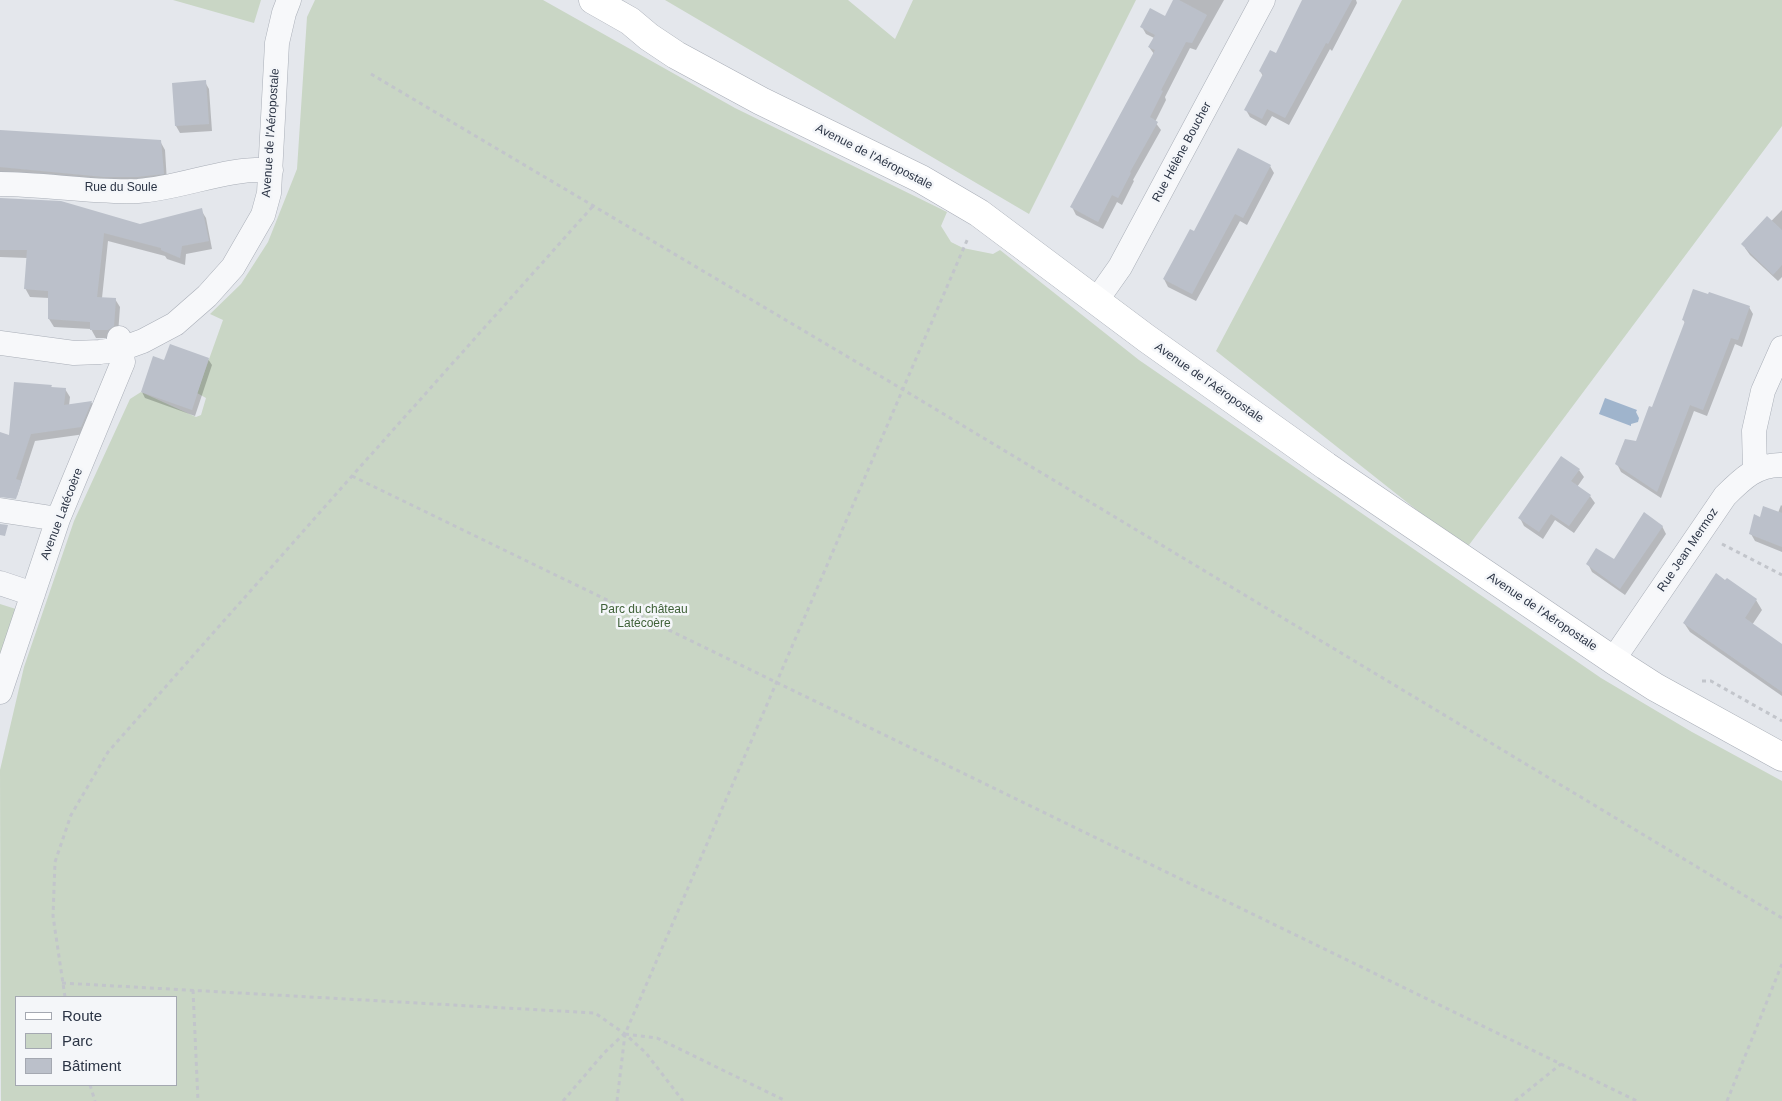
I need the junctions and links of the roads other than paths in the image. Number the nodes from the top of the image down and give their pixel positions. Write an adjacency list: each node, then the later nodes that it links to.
1 (289, 0): 5 (street, Avenue de l'Aéropostale)
2 (593, 0): 4 (street, Avenue de l'Aéropostale)
3 (1263, 0): 7 (street, Rue Hélène Boucher)
4 (625, 11): 7 (street, Avenue de l'Aéropostale)
5 (271, 170): 6 (street, Rue du Soule); 9 (street, Avenue de l'Aéropostale)
6 (0, 184)
7 (1096, 301): 17 (street, Avenue de l'Aéropostale)
8 (0, 343): 9 (street, Avenue de l'Aéropostale)
9 (120, 344): 14 (street, Avenue Latécoère)
10 (1782, 348): 12 (street)
11 (1782, 465): 12 (street, Rue Jean Mermoz)
12 (1755, 470): 17 (street, Rue Jean Mermoz)
13 (0, 510): 14 (street)
14 (58, 519): 16 (street, Avenue Latécoère)
15 (0, 583): 16 (street)
16 (33, 594): 18 (street, Avenue Latécoère)
17 (1613, 660): 19 (street, Avenue de l'Aéropostale)
18 (0, 692)
19 (1782, 757)

